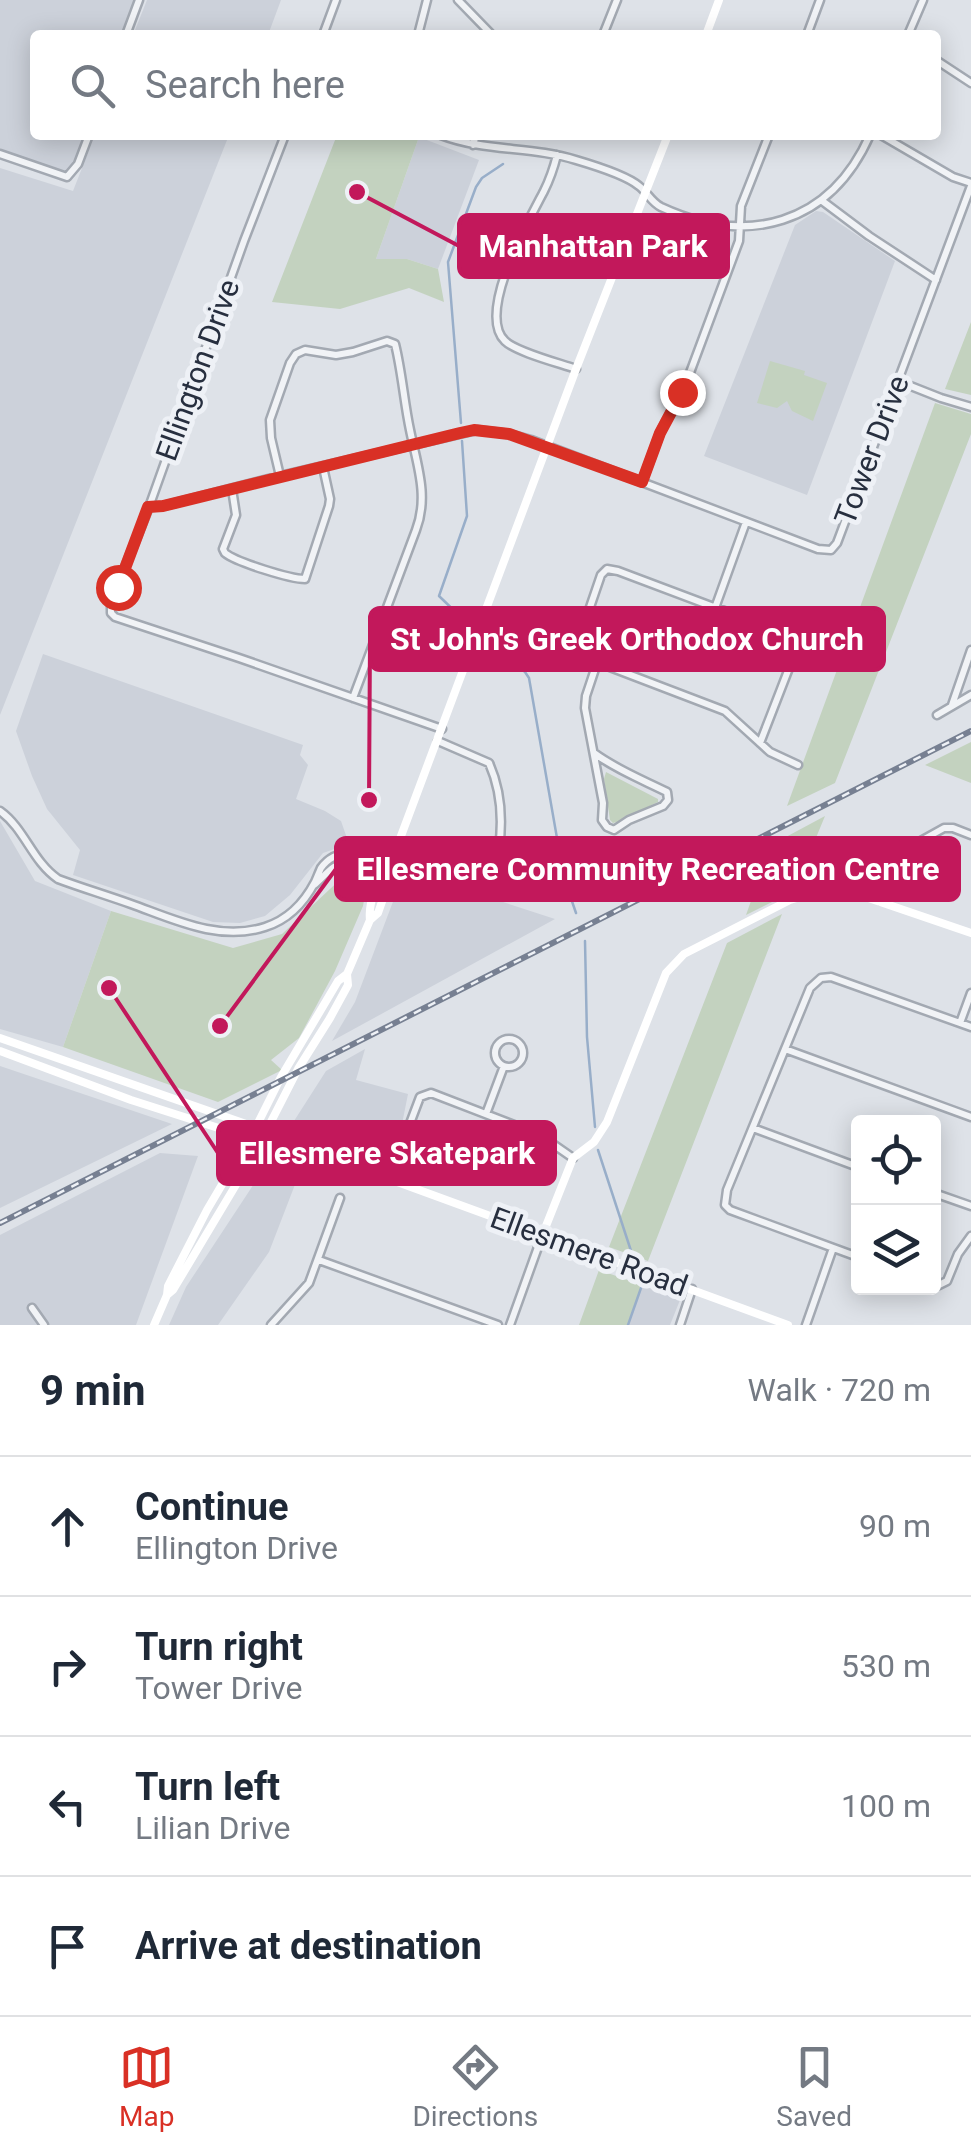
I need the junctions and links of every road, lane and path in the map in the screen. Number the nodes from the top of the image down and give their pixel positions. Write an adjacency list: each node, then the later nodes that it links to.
1 (139, 0): 9 (street)
2 (336, 0): 10 (street)
3 (427, 0): 11 (street)
4 (458, 0): 12 (street)
5 (617, 0): 13 (street)
6 (719, 0): 14 (main road)
7 (820, 0): 15 (street)
8 (924, 0): 16 (street)
9 (128, 30)
10 (325, 30)
11 (419, 30)
12 (487, 30)
13 (606, 30)
14 (708, 30)
15 (809, 30)
16 (910, 30)
17 (941, 63): 18 (street)
18 (971, 82)
19 (87, 140): 28 (street)
20 (284, 140): 44 (street, Ellington Drive)
21 (458, 140): 27 (street)
22 (474, 140): 27 (street)
23 (666, 140): 31 (main road)
24 (766, 140): 33 (street)
25 (868, 140): 32 (street)
26 (890, 140): 30 (street)
27 (473, 145): 29 (street)
28 (0, 154)
29 (557, 154): 31 (street); 35 (street)
30 (971, 185): 34 (street, Tower Drive)
31 (646, 193): 33 (street); 35 (main road)
32 (822, 200): 33 (street); 34 (street)
33 (740, 226): 42 (street)
34 (936, 280): 36 (street, Tower Drive)
35 (576, 370): 39 (main road)
36 (898, 381): 37 (street); 45 (street, Tower Drive)
37 (971, 407)
38 (414, 444): 39 (street, Tower Drive); 40 (street, Tower Drive); 41 (street); 52 (street)
39 (548, 448): 42 (street, Tower Drive); 47 (main road)
40 (323, 466): 41 (street, Tower Drive); 43 (street)
41 (280, 476): 43 (street, Tower Drive)
42 (642, 482): 45 (street, Tower Drive)
43 (232, 489): 44 (street, Tower Drive)
44 (148, 507): 52 (street, Ellington Drive)
45 (746, 522): 46 (street)
46 (715, 608): 49 (street); 57 (street)
47 (484, 619): 49 (street); 55 (main road)
48 (971, 650): 53 (street)
49 (574, 654): 50 (street)
50 (597, 663): 57 (street); 58 (street)
51 (971, 695): 53 (street)
52 (353, 698): 55 (street, Ellington Drive)
53 (952, 706): 54 (street)
54 (938, 715)
55 (442, 729): 56 (main road)
56 (438, 741): 62 (street); 63 (main road)
57 (760, 743): 59 (street)
58 (594, 753): 58 (street)
59 (798, 765)
60 (0, 810): 63 (street)
61 (971, 834): 64 (street)
62 (499, 848)
63 (389, 868): 66 (main road)
64 (880, 900): 65 (main road); 83 (main road)
65 (971, 933)
66 (347, 974): 78 (main road); 80 (main road)
67 (971, 992): 68 (street)
68 (960, 1023): 69 (street); 72 (street)
69 (971, 1027)
70 (0, 1038): 71 (main road, Ellesmere Road)
71 (15, 1044): 74 (main road); 78 (main road, Ellesmere Road)
72 (786, 1049): 77 (street); 79 (street)
73 (0, 1052): 74 (main road, Ellesmere Road)
74 (11, 1055): 81 (main road, Ellesmere Road)
75 (504, 1066): 75 (street); 76 (street)
76 (486, 1114): 83 (street); 85 (street)
77 (971, 1117)
78 (256, 1127): 80 (main road, Ellesmere Road); 81 (main road)
79 (754, 1128): 84 (street); 91 (street)
80 (267, 1130): 82 (main road); 85 (main road, Ellesmere Road)
81 (250, 1138): 82 (main road, Ellesmere Road); 96 (main road)
82 (260, 1142): 85 (main road, Ellesmere Road); 96 (main road)
83 (573, 1158): 89 (main road)
84 (851, 1164)
85 (390, 1179): 89 (main road, Ellesmere Road)
86 (941, 1195): 88 (street)
87 (340, 1198): 93 (street)
88 (971, 1206)
89 (542, 1236): 95 (main road, Ellesmere Road); 102 (street)
90 (971, 1236): 94 (street)
91 (833, 1248): 92 (street); 105 (street)
92 (851, 1254)
93 (319, 1260): 100 (street); 101 (street)
94 (941, 1283)
95 (692, 1289): 103 (street); 104 (main road, Ellesmere Road)
96 (167, 1295): 99 (main road)
97 (32, 1308): 98 (street)
98 (44, 1325)
99 (154, 1325)
100 (270, 1325)
101 (498, 1325)
102 (510, 1325)
103 (680, 1325)
104 (788, 1325)
105 (806, 1325)

